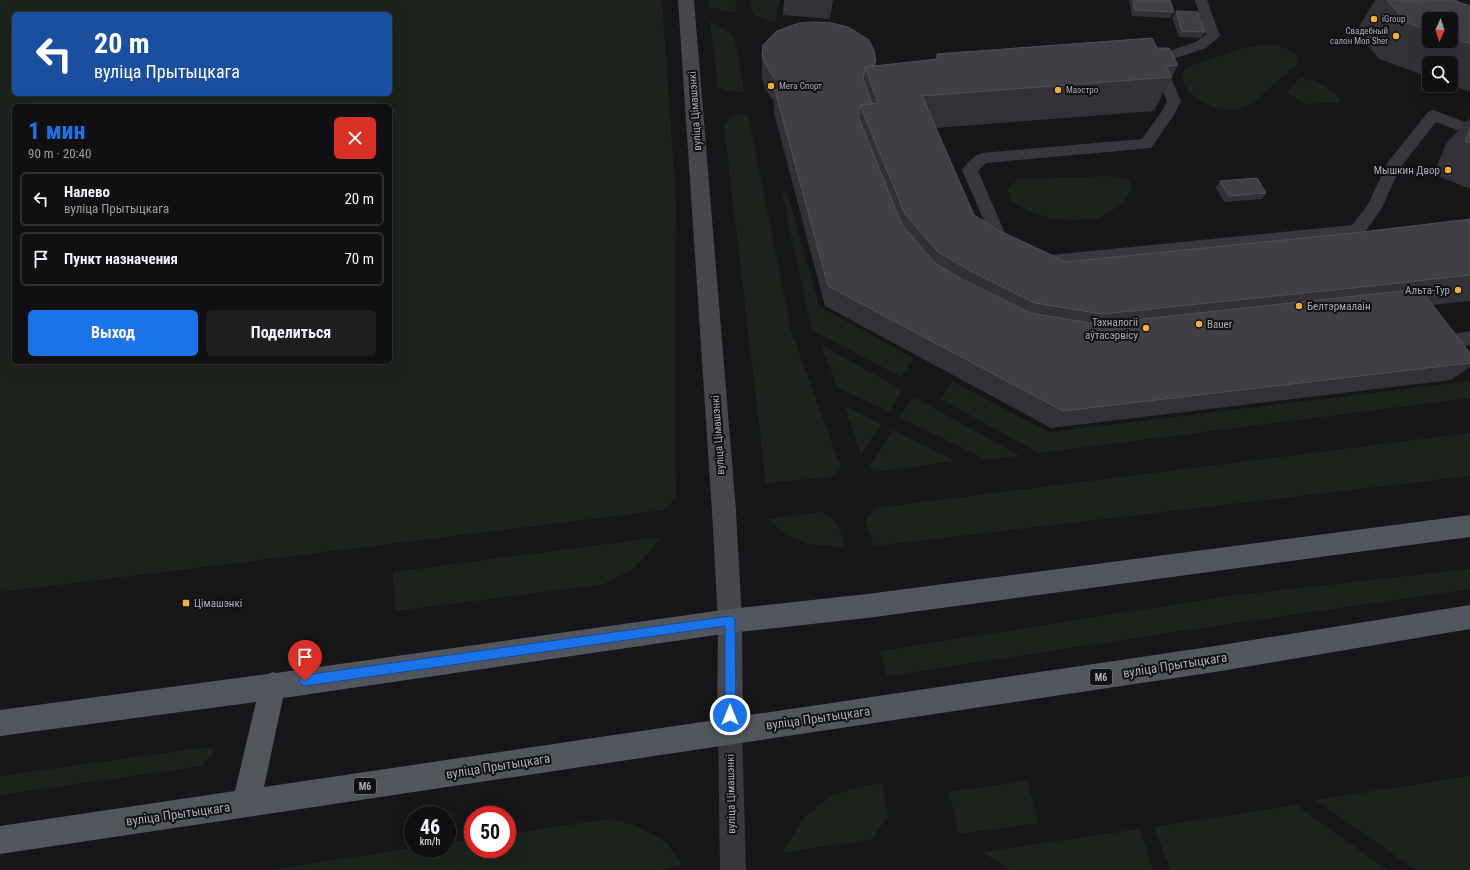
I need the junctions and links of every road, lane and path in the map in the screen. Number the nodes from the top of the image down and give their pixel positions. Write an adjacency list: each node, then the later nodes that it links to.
1 (686, 0): 8 (main road, вуліца Цімашэнкі)
2 (1201, 0): 3 (lane)
3 (1470, 130)
4 (1470, 338): 5 (lane)
5 (1417, 345)
6 (1470, 526): 8 (main road)
7 (1470, 617): 11 (main road, вуліца Прытыцкага / М6)
8 (730, 621): 9 (main road); 11 (main road, вуліца Цімашэнкі)
9 (273, 685): 10 (main road); 12 (main road)
10 (0, 723)
11 (730, 730): 12 (main road, вуліца Прытыцкага / М6); 14 (lane, вуліца Цімашэнкі)
12 (246, 804): 13 (main road, вуліца Прытыцкага / М6)
13 (0, 840)
14 (733, 870)

